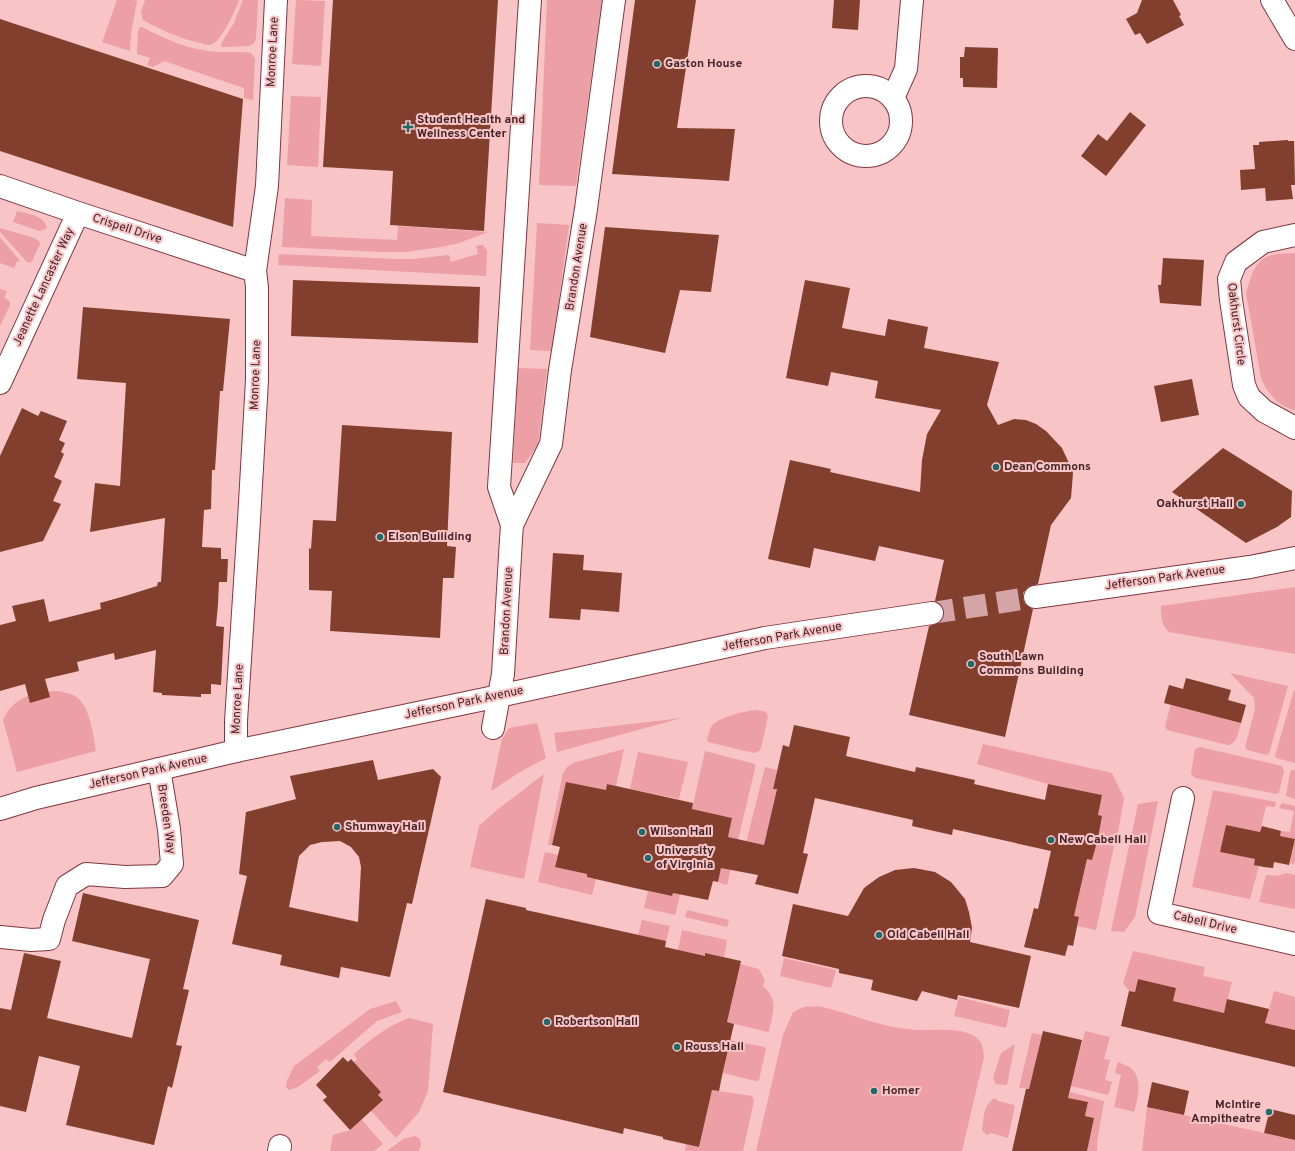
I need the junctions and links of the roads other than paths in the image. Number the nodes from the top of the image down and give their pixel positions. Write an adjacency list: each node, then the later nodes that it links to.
1 (276, 0): 11 (street, Monroe Lane)
2 (530, 0): 14 (street, Brandon Avenue)
3 (614, 0): 14 (street, Brandon Avenue)
4 (912, 0): 7 (street)
5 (1272, 0): 6 (street)
6 (1295, 39)
7 (893, 98)
8 (0, 186): 9 (street, Crispell Drive)
9 (78, 213): 11 (street, Crispell Drive); 12 (street, Jeanette Lancaster Way)
10 (1295, 235): 13 (street, Oakhurst Circle)
11 (255, 271): 20 (street, Monroe Lane)
12 (0, 383)
13 (1295, 428)
14 (512, 525): 18 (street, Brandon Avenue)
15 (1291, 557): 16 (street, Jefferson Park Avenue)
16 (1035, 597)
17 (932, 613): 18 (street, Jefferson Park Avenue)
18 (499, 696): 19 (street, Brandon Avenue); 20 (street, Jefferson Park Avenue)
19 (494, 728)
20 (236, 751): 21 (street, Jefferson Park Avenue)
21 (159, 769): 23 (street, Jefferson Park Avenue); 24 (street, Breeden Way)
22 (1184, 798): 25 (street, Cabell Drive)
23 (0, 809)
24 (0, 937)
25 (1295, 944)

